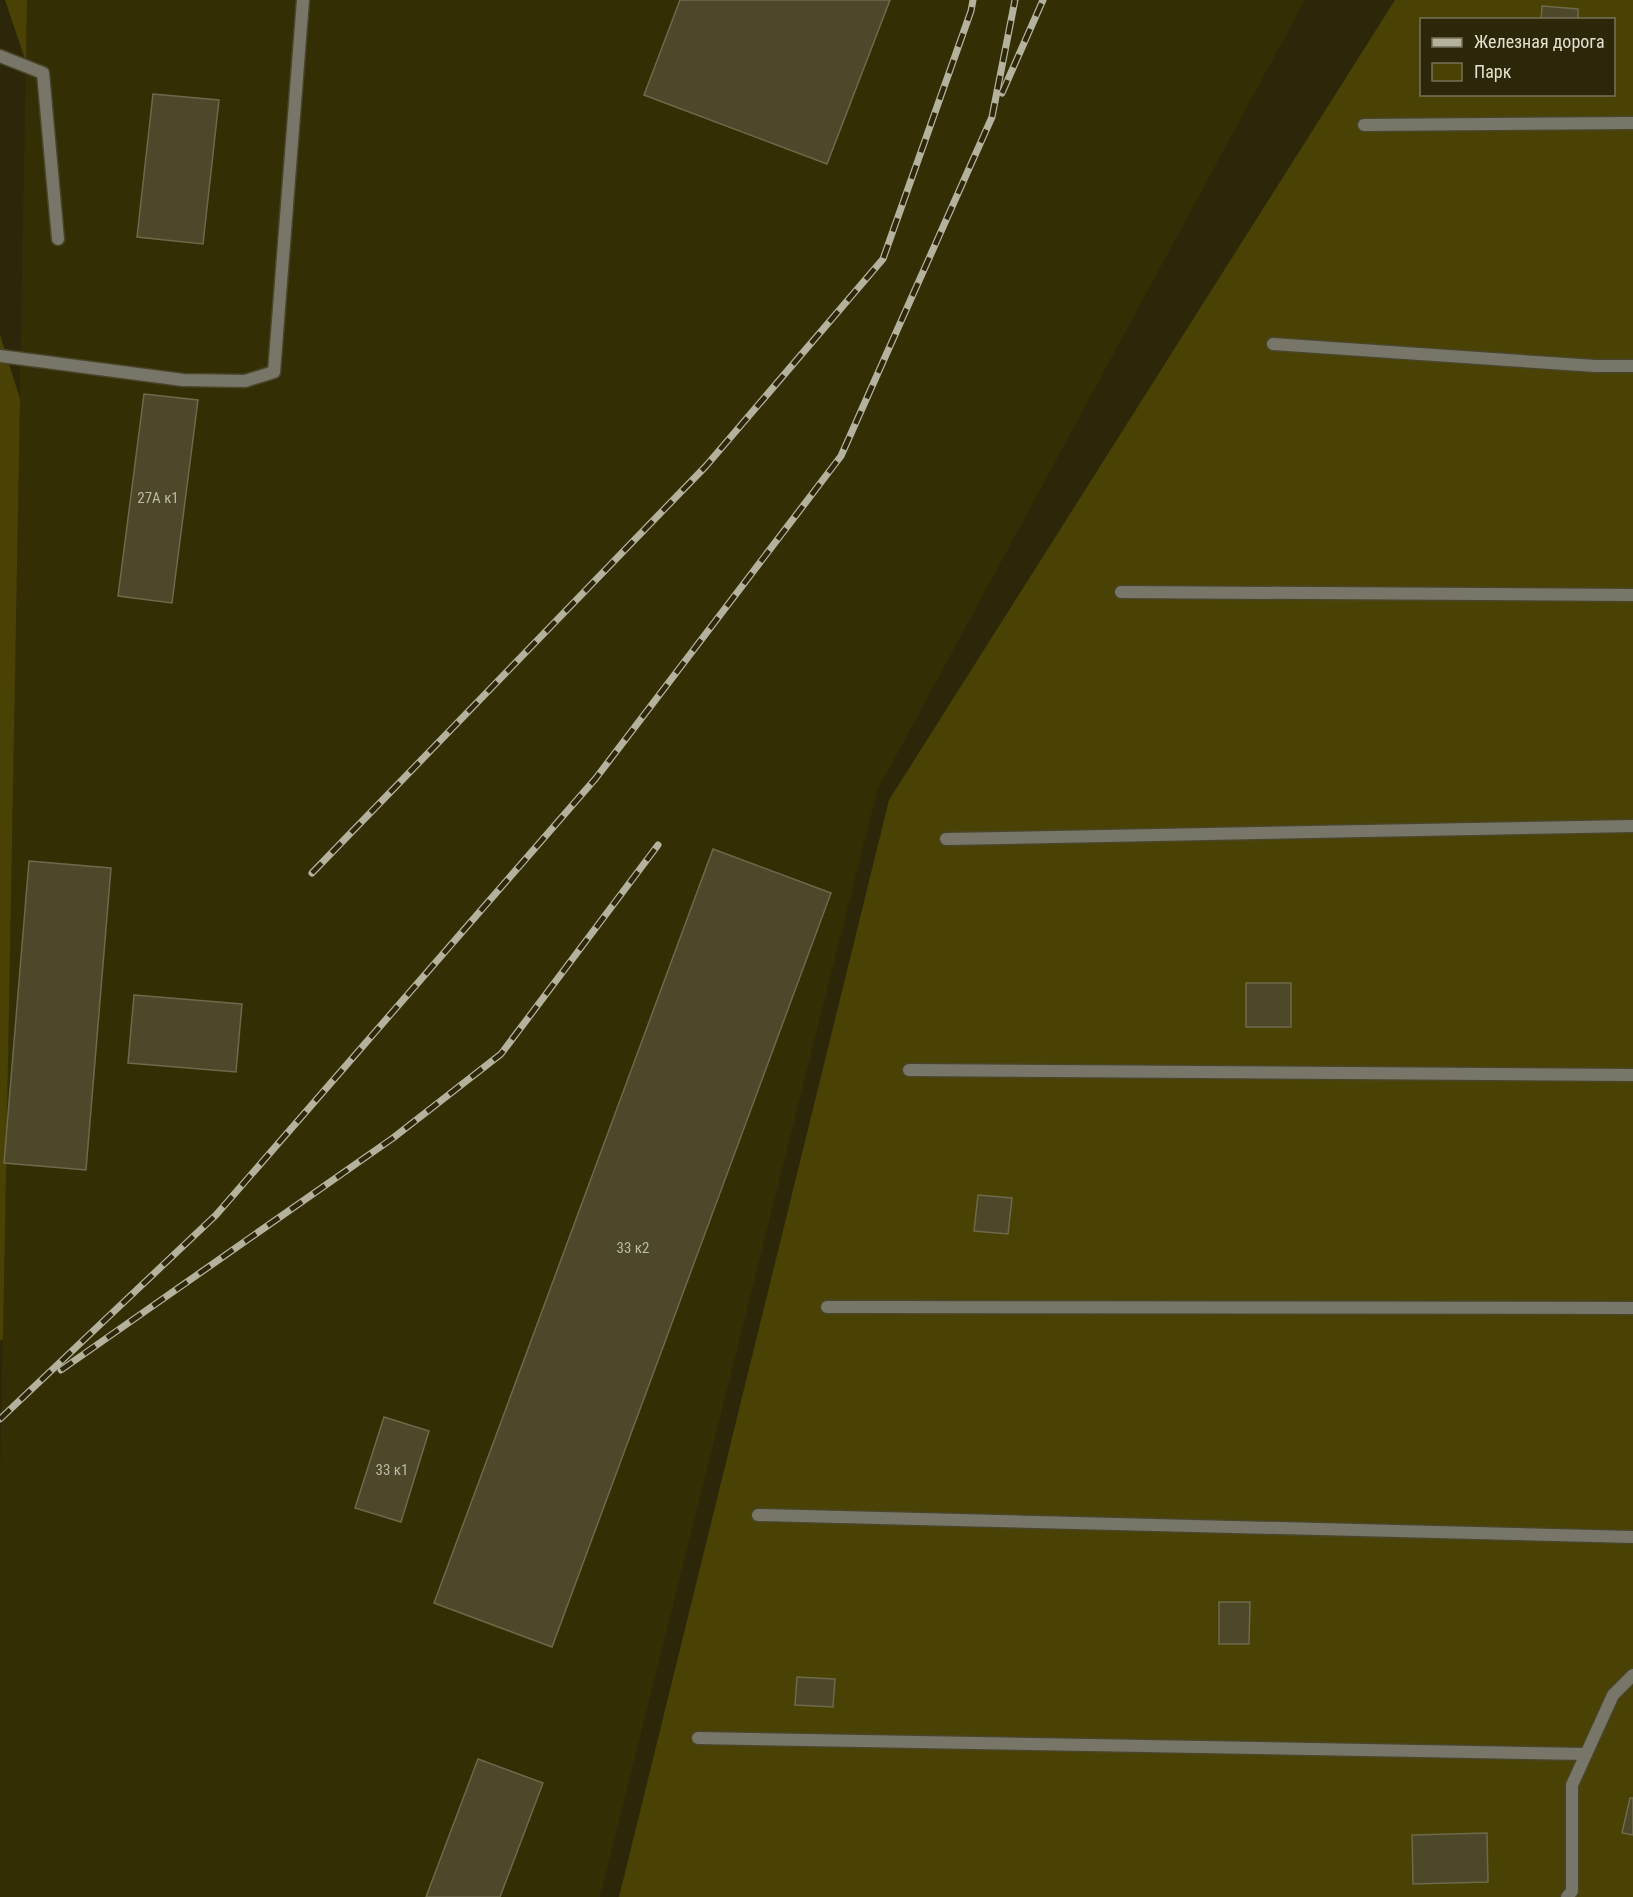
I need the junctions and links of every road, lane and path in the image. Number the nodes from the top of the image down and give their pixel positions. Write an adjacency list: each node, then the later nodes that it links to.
1 (303, 0): 7 (lane)
2 (0, 56): 5 (lane)
3 (1633, 123): 4 (lane)
4 (1364, 125)
5 (58, 239)
6 (1273, 344): 8 (lane)
7 (0, 356)
8 (1633, 366)
9 (1121, 592): 10 (lane)
10 (1633, 595)
11 (1633, 826): 12 (lane)
12 (946, 839)
13 (909, 1070): 14 (lane)
14 (1633, 1075)
15 (827, 1307): 16 (lane)
16 (1633, 1308)
17 (758, 1515): 18 (lane)
18 (1633, 1537)
19 (1633, 1675): 21 (lane)
20 (698, 1738): 21 (lane)
21 (1586, 1754): 22 (lane)
22 (1567, 1897)

